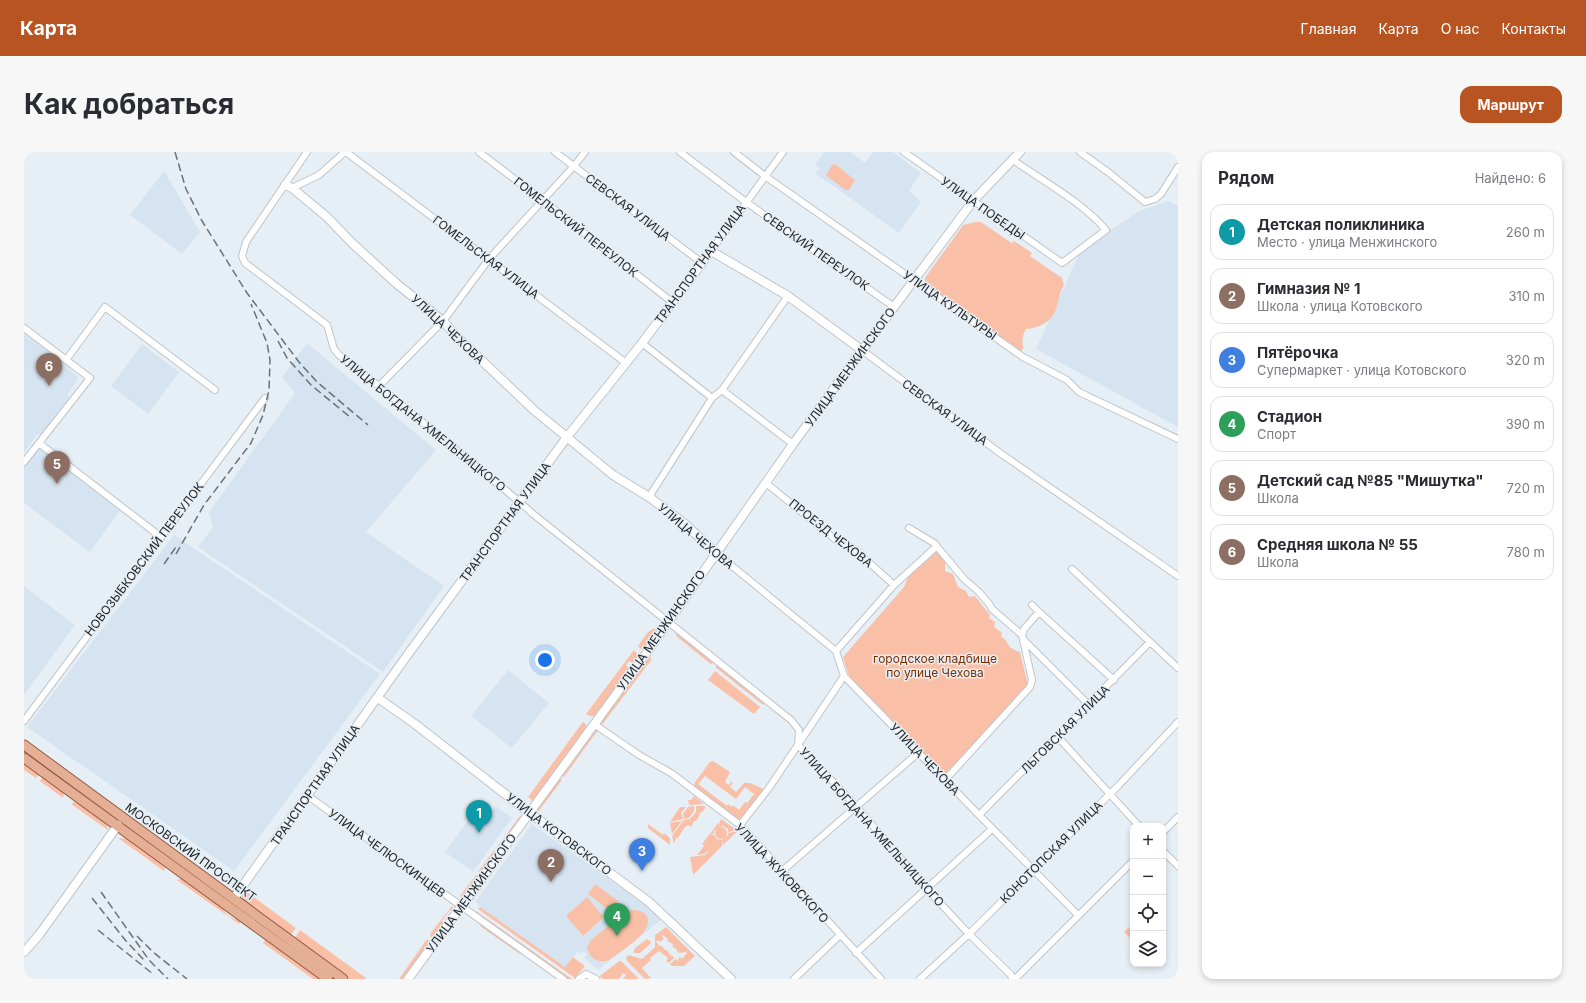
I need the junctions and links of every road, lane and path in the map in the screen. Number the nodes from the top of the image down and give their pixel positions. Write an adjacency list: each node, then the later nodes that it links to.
1 (307, 152): 16 (street)
2 (345, 152): 16 (street); 21 (street, ГОМЕЛЬСКАЯ УЛИЦА)
3 (479, 152): 17 (street, ГОМЕЛЬСКИЙ ПЕРЕУЛОК)
4 (556, 152): 13 (street, СЕВСКАЯ УЛИЦА)
5 (585, 152): 13 (street)
6 (680, 152): 19 (street, СЕВСКИЙ ПЕРЕУЛОК)
7 (734, 152): 15 (street, УЛИЦА КУЛЬТУРЫ)
8 (783, 152): 15 (street, ТРАНСПОРТНАЯ УЛИЦА)
9 (904, 152): 18 (street, УЛИЦА ПОБЕДЫ)
10 (1020, 152): 12 (street, УЛИЦА МЕНЖИНСКОГО)
11 (1080, 152): 14 (street)
12 (1013, 160): 18 (street, УЛИЦА МЕНЖИНСКОГО); 18 (street, УЛИЦА ПОБЕДЫ)
13 (574, 166): 17 (street); 22 (street, СЕВСКАЯ УЛИЦА)
14 (1178, 167)
15 (766, 176): 19 (street, ТРАНСПОРТНАЯ УЛИЦА); 23 (street, УЛИЦА КУЛЬТУРЫ)
16 (288, 187): 27 (street, УЛИЦА ЧЕХОВА); 33 (street, УЛИЦА БОГДАНА ХМЕЛЬНИЦКОГО)
17 (542, 200): 21 (street); 25 (street, ГОМЕЛЬСКИЙ ПЕРЕУЛОК)
18 (974, 201): 23 (street, УЛИЦА МЕНЖИНСКОГО)
19 (746, 202): 20 (street, ТРАНСПОРТНАЯ УЛИЦА); 26 (street, СЕВСКИЙ ПЕРЕУЛОК)
20 (711, 251): 22 (street, ТРАНСПОРТНАЯ УЛИЦА); 24 (street, СЕВСКАЯ УЛИЦА)
21 (489, 259): 27 (street); 32 (street, ГОМЕЛЬСКАЯ УЛИЦА)
22 (701, 262): 25 (street, ТРАНСПОРТНАЯ УЛИЦА)
23 (914, 280): 26 (street, УЛИЦА МЕНЖИНСКОГО); 39 (street, УЛИЦА КУЛЬТУРЫ)
24 (788, 296): 30 (street, СЕВСКАЯ УЛИЦА); 35 (street)
25 (672, 302): 29 (street, ТРАНСПОРТНАЯ УЛИЦА)
26 (894, 307): 30 (street, УЛИЦА МЕНЖИНСКОГО)
27 (442, 321): 33 (street); 38 (street, УЛИЦА ЧЕХОВА)
28 (24, 328): 31 (street)
29 (642, 343): 32 (street, ТРАНСПОРТНАЯ УЛИЦА); 37 (street)
30 (862, 351): 41 (street, УЛИЦА МЕНЖИНСКОГО); 51 (street, СЕВСКАЯ УЛИЦА)
31 (66, 360): 34 (street); 40 (street)
32 (626, 363): 38 (street, ТРАНСПОРТНАЯ УЛИЦА)
33 (379, 386): 45 (street, УЛИЦА БОГДАНА ХМЕЛЬНИЦКОГО)
34 (215, 390)
35 (722, 390): 37 (street); 41 (street)
36 (265, 398): 47 (street, НОВОЗЫБКОВСКИЙ ПЕРЕУЛОК)
37 (712, 398): 44 (street)
38 (567, 437): 44 (street, УЛИЦА ЧЕХОВА); 45 (street, ТРАНСПОРТНАЯ УЛИЦА)
39 (1178, 439)
40 (39, 443): 42 (street); 47 (street)
41 (793, 444): 43 (street, УЛИЦА МЕНЖИНСКОГО)
42 (24, 462)
43 (766, 483): 49 (street, УЛИЦА МЕНЖИНСКОГО); 52 (street, ПРОЕЗД ЧЕХОВА)
44 (649, 497): 49 (street, УЛИЦА ЧЕХОВА)
45 (520, 502): 55 (street, УЛИЦА БОГДАНА ХМЕЛЬНИЦКОГО); 62 (street, ТРАНСПОРТНАЯ УЛИЦА)
46 (909, 528): 48 (street)
47 (161, 537): 64 (street, НОВОЗЫБКОВСКИЙ ПЕРЕУЛОК)
48 (936, 546): 52 (street); 56 (street)
49 (716, 553): 55 (street, УЛИЦА МЕНЖИНСКОГО); 58 (street, УЛИЦА ЧЕХОВА)
50 (1072, 569): 57 (street)
51 (1178, 576)
52 (894, 585): 58 (street)
53 (1032, 605): 54 (street)
54 (1039, 612): 56 (street); 61 (street)
55 (668, 622): 66 (street, УЛИЦА МЕНЖИНСКОГО); 69 (street, УЛИЦА БОГДАНА ХМЕЛЬНИЦКОГО)
56 (1022, 637): 63 (street); 72 (street)
57 (1150, 642): 59 (street); 61 (street, ЛЬГОВСКАЯ УЛИЦА)
58 (836, 651): 60 (street, УЛИЦА ЧЕХОВА)
59 (1178, 668)
60 (844, 676): 69 (street); 70 (street, УЛИЦА ЧЕХОВА)
61 (1114, 680): 63 (street, ЛЬГОВСКАЯ УЛИЦА)
62 (378, 698): 74 (street, ТРАНСПОРТНАЯ УЛИЦА); 76 (street, УЛИЦА КОТОВСКОГО)
63 (1089, 705): 67 (street, ЛЬГОВСКАЯ УЛИЦА)
64 (24, 721)
65 (1178, 722): 73 (street, КОНОТОПСКАЯ УЛИЦА)
66 (594, 724): 76 (street, УЛИЦА МЕНЖИНСКОГО); 81 (street, УЛИЦА ЖУКОВСКОГО)
67 (1057, 736): 73 (street); 77 (street, ЛЬГОВСКАЯ УЛИЦА)
68 (24, 745): 90 (main road, МОСКОВСКИЙ ПРОСПЕКТ)
69 (798, 745): 75 (street, УЛИЦА БОГДАНА ХМЕЛЬНИЦКОГО); 81 (street)
70 (918, 753): 72 (street, УЛИЦА ЧЕХОВА); 75 (street)
71 (24, 758): 80 (main road, МОСКОВСКИЙ ПРОСПЕКТ)
72 (945, 780): 77 (street, УЛИЦА ЧЕХОВА)
73 (1109, 794): 79 (street); 87 (street, КОНОТОПСКАЯ УЛИЦА)
74 (308, 796): 90 (street, ТРАНСПОРТНАЯ УЛИЦА); 92 (street, УЛИЦА ЧЕЛЮСКИНЦЕВ)
75 (856, 806): 88 (street); 89 (street, УЛИЦА БОГДАНА ХМЕЛЬНИЦКОГО)
76 (530, 812): 92 (street, УЛИЦА МЕНЖИНСКОГО); 104 (street, УЛИЦА КОТОВСКОГО)
77 (979, 815): 82 (street, УЛИЦА ЧЕХОВА)
78 (1178, 817): 83 (street)
79 (1136, 823)
80 (118, 825): 91 (main road, МОСКОВСКИЙ ПРОСПЕКТ); 96 (street)
81 (740, 825): 88 (street, УЛИЦА ЖУКОВСКОГО)
82 (992, 829): 87 (street, УЛИЦА ЧЕХОВА); 89 (street)
83 (1166, 829)
84 (1166, 854): 86 (street)
85 (1130, 864): 93 (street)
86 (1178, 866)
87 (1033, 870): 93 (street, УЛИЦА ЧЕХОВА); 94 (street, КОНОТОПСКАЯ УЛИЦА)
88 (781, 872): 95 (street, УЛИЦА ЖУКОВСКОГО)
89 (926, 888): 94 (street, УЛИЦА БОГДАНА ХМЕЛЬНИЦКОГО); 97 (street)
90 (234, 898): 91 (main road); 99 (main road, МОСКОВСКИЙ ПРОСПЕКТ)
91 (228, 906): 98 (main road, МОСКОВСКИЙ ПРОСПЕКТ)
92 (461, 906): 100 (street, УЛИЦА МЕНЖИНСКОГО); 101 (street, УЛИЦА ЧЕЛЮСКИНЦЕВ)
93 (1078, 915): 108 (street)
94 (969, 934): 107 (street, КОНОТОПСКАЯ УЛИЦА); 108 (street, УЛИЦА БОГДАНА ХМЕЛЬНИЦКОГО)
95 (840, 935): 97 (street, УЛИЦА ЖУКОВСКОГО); 105 (street)
96 (24, 952)
97 (856, 953): 106 (street, УЛИЦА ЖУКОВСКОГО)
98 (328, 979)
99 (344, 979)
100 (408, 979)
101 (563, 979)
102 (579, 979): 103 (street)
103 (596, 979)
104 (731, 979)
105 (794, 979)
106 (881, 979)
107 (920, 979)
108 (1014, 979)

